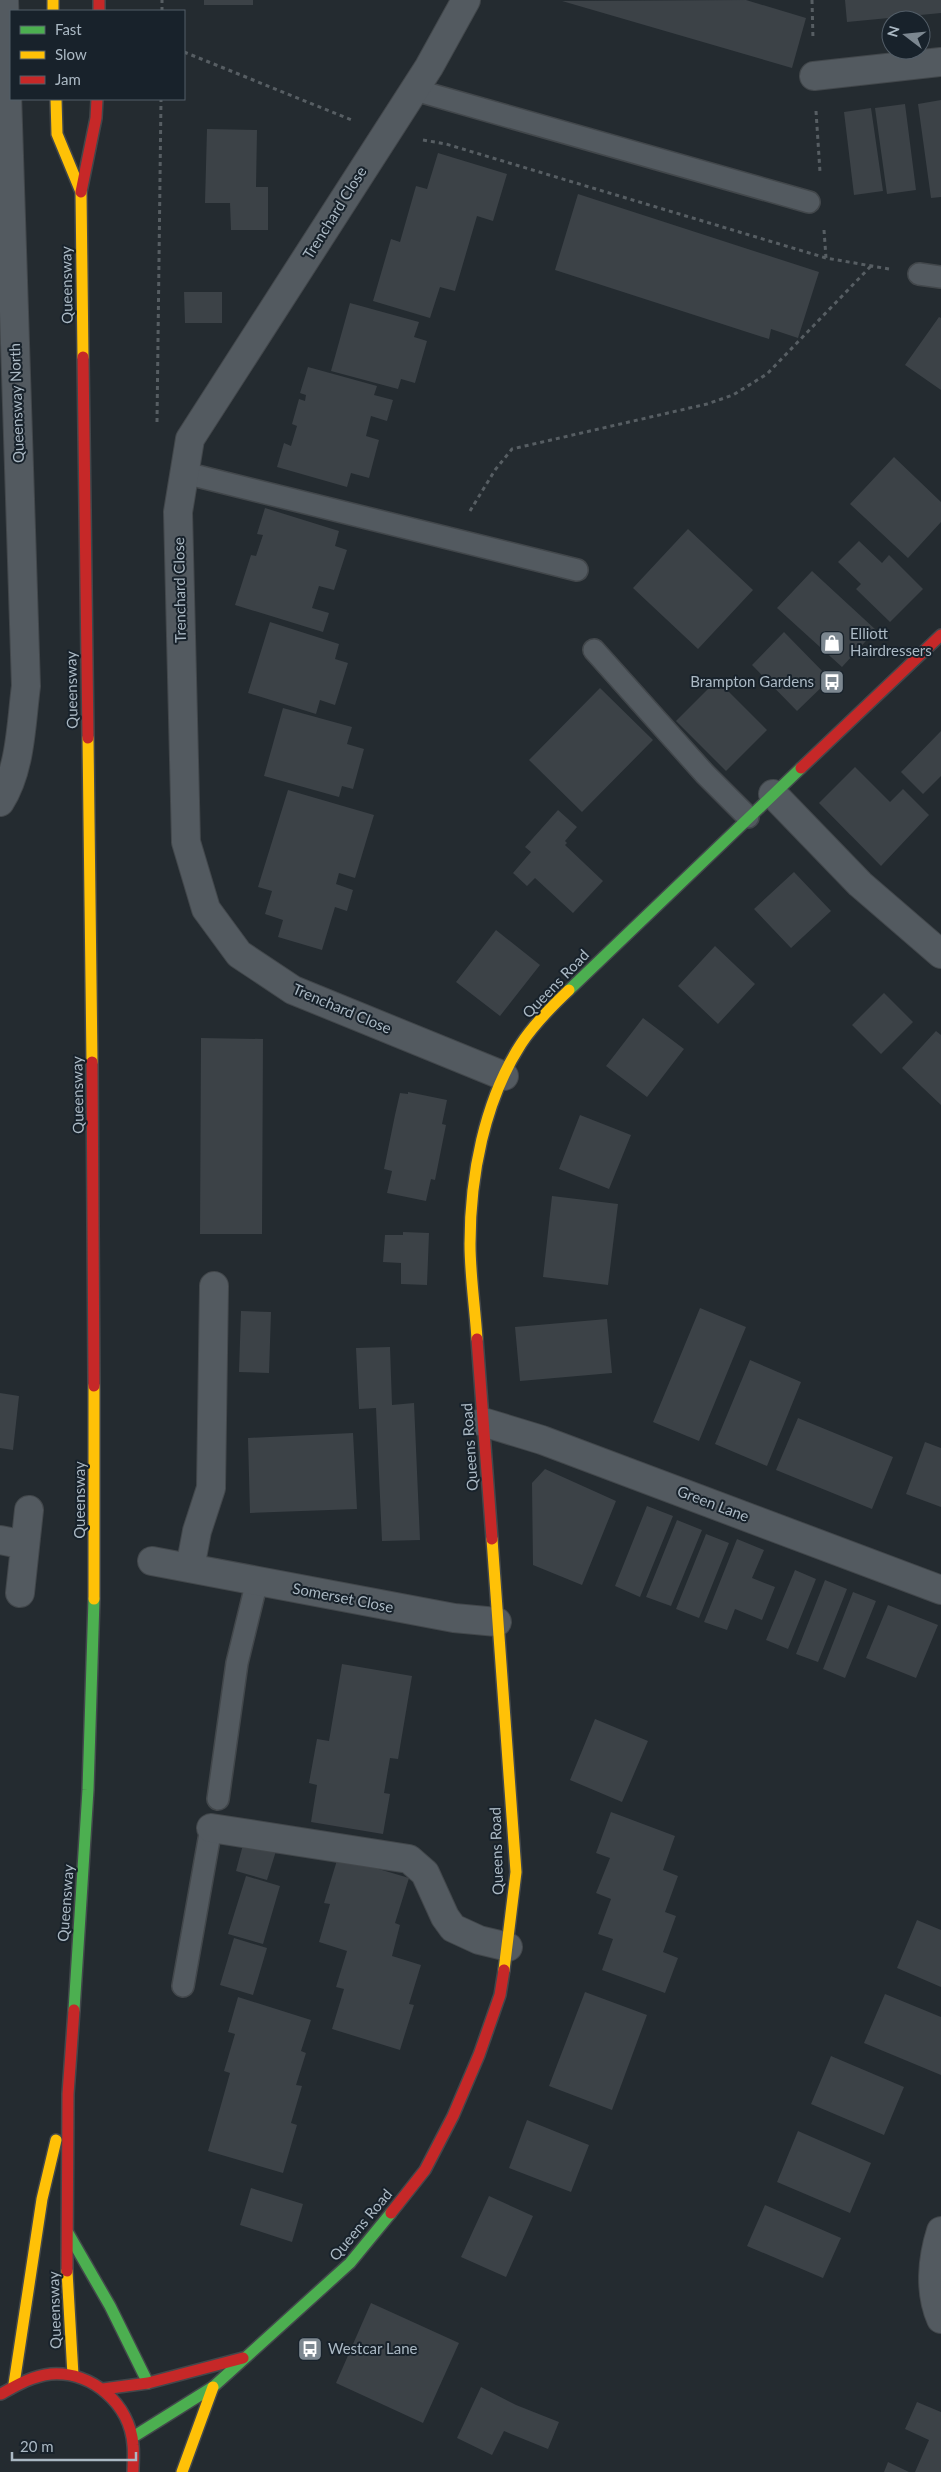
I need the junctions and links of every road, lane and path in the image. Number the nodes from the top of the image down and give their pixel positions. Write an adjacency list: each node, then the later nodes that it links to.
1 (4, 0): 25 (street, Queensway North)
2 (466, 0): 7 (street, Trenchard Close)
3 (812, 0): 6 (path)
4 (185, 52): 10 (path)
5 (941, 62): 6 (street)
6 (814, 76): 11 (path)
7 (415, 90): 10 (street, Trenchard Close); 13 (lane)
8 (56, 100): 12 (main road, Queensway)
9 (97, 100): 12 (main road)
10 (386, 134): 15 (path); 19 (street, Trenchard Close)
11 (821, 182)
12 (81, 192): 43 (main road, Queensway)
13 (809, 202)
14 (824, 220): 15 (path)
15 (826, 258): 16 (path)
16 (871, 266): 17 (path); 20 (path)
17 (919, 274): 18 (lane)
18 (941, 277)
19 (185, 473): 20 (lane); 28 (street, Trenchard Close)
20 (446, 537): 21 (lane)
21 (577, 570)
22 (941, 635): 24 (main road, Queens Road)
23 (594, 650): 26 (lane)
24 (773, 794): 26 (main road, Queens Road); 27 (street)
25 (0, 802)
26 (748, 817): 28 (main road, Queens Road)
27 (941, 954)
28 (504, 1076): 30 (main road, Queens Road)
29 (214, 1286): 34 (street)
30 (483, 1422): 36 (street, Green Lane); 38 (main road, Queens Road)
31 (29, 1510): 32 (street)
32 (13, 1543): 37 (street)
33 (152, 1561): 34 (street, Somerset Close)
34 (190, 1568): 35 (street, Somerset Close)
35 (257, 1581): 38 (street, Somerset Close); 39 (lane)
36 (941, 1590)
37 (20, 1593)
38 (497, 1622): 41 (main road, Queens Road)
39 (218, 1799)
40 (211, 1828): 41 (street); 42 (lane)
41 (508, 1947): 47 (main road, Queens Road)
42 (183, 1986)
43 (68, 2094): 44 (main road, Queensway); 50 (main road, Queensway)
44 (66, 2229): 48 (main road, Queensway); 49 (main road)
45 (941, 2231): 46 (street)
46 (941, 2319)
47 (249, 2356): 49 (main road, Queens Road); 51 (main road, Queens Road)
48 (73, 2375): 50 (main road); 52 (main road)
49 (148, 2383): 52 (main road, Queens Road)
50 (14, 2384): 53 (main road)
51 (213, 2387): 54 (main road, Queens Road); 56 (main road)
52 (104, 2390): 54 (main road)
53 (0, 2395)
54 (134, 2437): 55 (main road)
55 (133, 2472)
56 (182, 2472)

